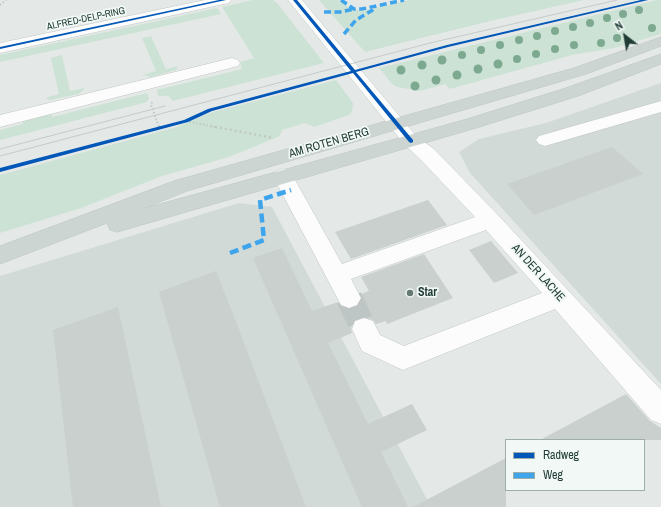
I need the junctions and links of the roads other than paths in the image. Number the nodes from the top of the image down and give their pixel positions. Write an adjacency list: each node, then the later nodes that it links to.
1 (224, 0): 4 (street, ALFRED-DELP-RING)
2 (295, 0): 9 (street, AN DER LACHE)
3 (661, 41): 9 (main road, AM ROTEN BERG)
4 (0, 48)
5 (661, 59): 11 (main road, AM ROTEN BERG)
6 (232, 63): 8 (street)
7 (661, 106): 10 (street)
8 (0, 121)
9 (397, 124): 11 (street, AN DER LACHE); 14 (main road, AM ROTEN BERG)
10 (544, 140)
11 (411, 141): 12 (main road, AM ROTEN BERG); 13 (street, AN DER LACHE)
12 (283, 176): 14 (main road, AM ROTEN BERG); 15 (street)
13 (490, 220): 15 (street); 16 (street, AN DER LACHE)
14 (0, 256)
15 (337, 275): 17 (street)
16 (559, 297): 18 (street); 19 (street, AN DER LACHE)
17 (349, 298)
18 (364, 329)
19 (661, 410)

